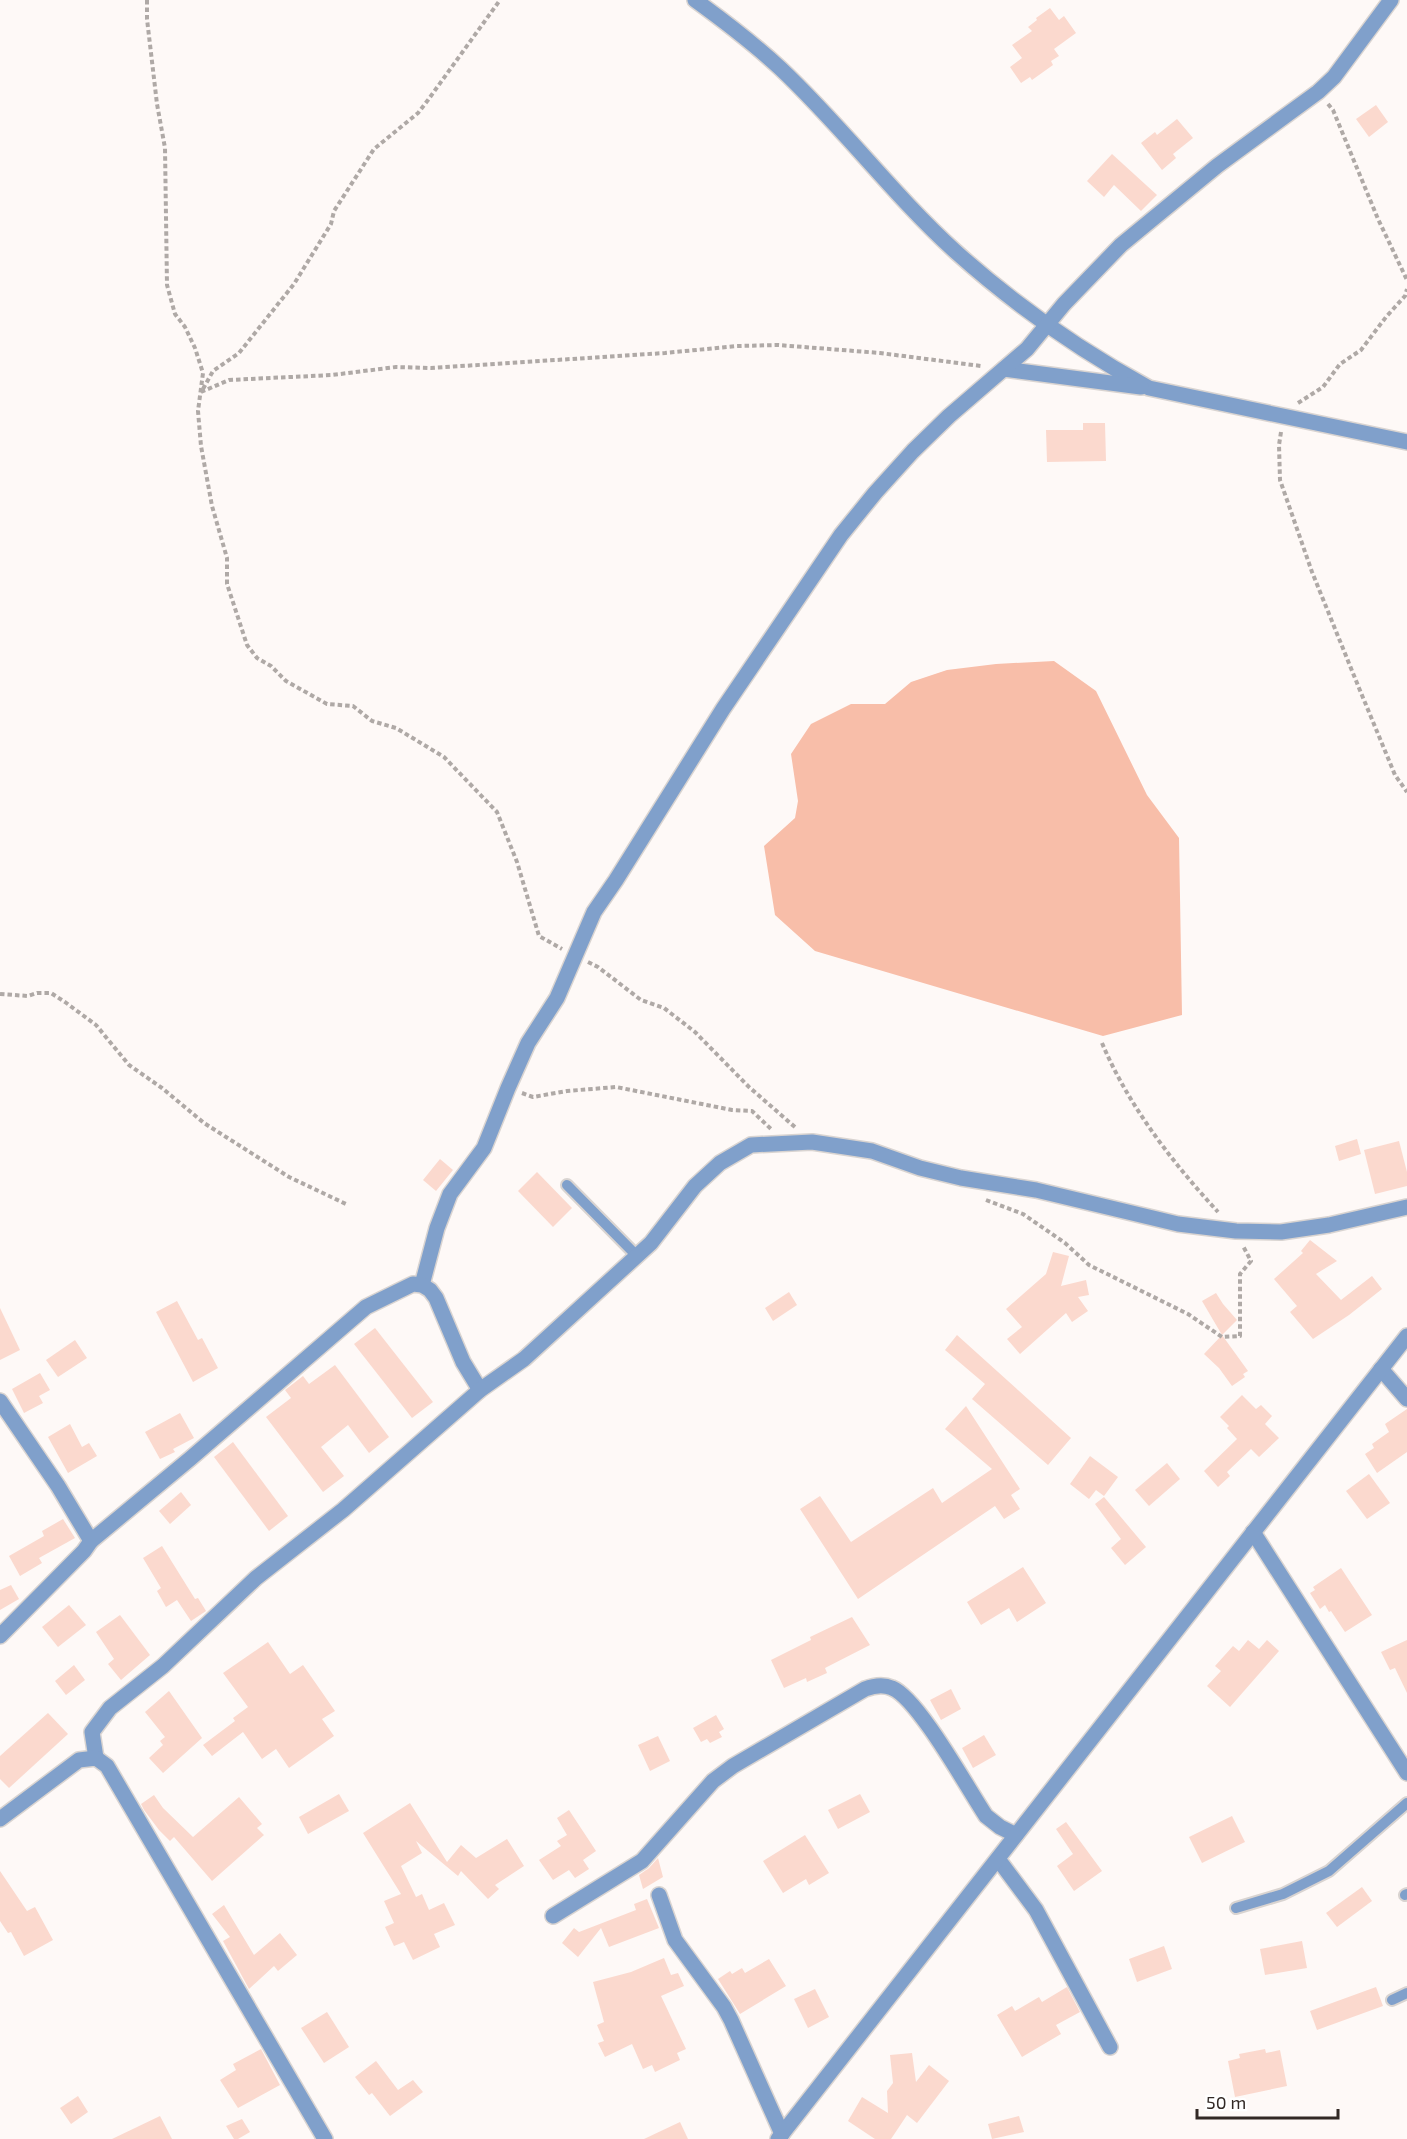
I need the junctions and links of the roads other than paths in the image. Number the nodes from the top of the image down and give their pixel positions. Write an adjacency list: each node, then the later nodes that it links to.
1 (694, 0): 3 (street)
2 (1391, 0): 3 (street)
3 (1048, 324): 4 (street); 5 (street)
4 (1004, 369): 5 (street); 10 (street)
5 (1149, 388): 6 (street)
6 (1407, 442)
7 (567, 1185): 9 (lane)
8 (1407, 1207): 9 (street)
9 (638, 1256): 13 (street)
10 (422, 1285): 13 (street); 17 (street)
11 (1407, 1336): 12 (street)
12 (1381, 1369): 14 (street); 16 (street)
13 (480, 1390): 19 (street)
14 (1407, 1399)
15 (0, 1401): 17 (street)
16 (1254, 1532): 20 (street); 23 (street)
17 (91, 1541): 18 (street)
18 (0, 1636)
19 (96, 1758): 22 (street); 32 (street)
20 (1407, 1773)
21 (1407, 1803): 26 (lane)
22 (0, 1819)
23 (1016, 1835): 24 (street); 27 (street)
24 (998, 1859): 30 (street); 31 (street)
25 (659, 1895): 31 (street)
26 (1236, 1908)
27 (553, 1916)
28 (1407, 1993): 29 (lane)
29 (1392, 2000)
30 (1110, 2047)
31 (780, 2136)
32 (325, 2139)

